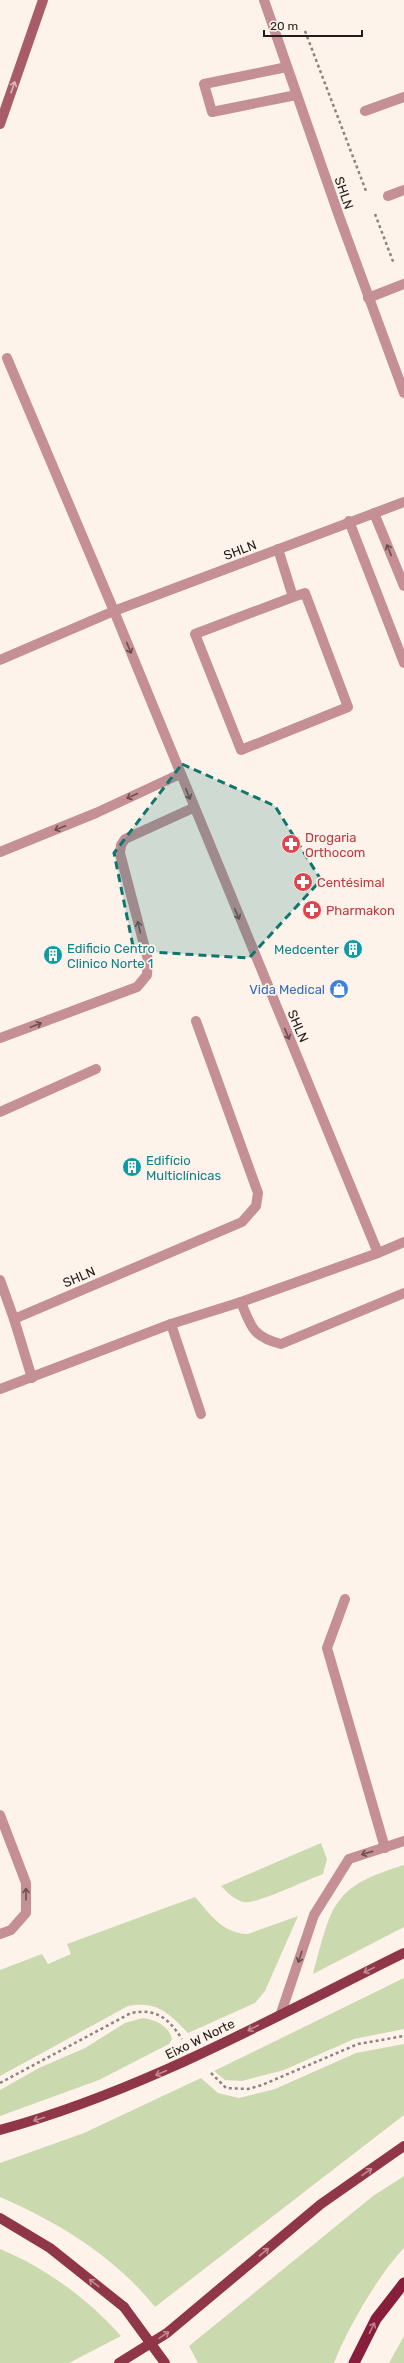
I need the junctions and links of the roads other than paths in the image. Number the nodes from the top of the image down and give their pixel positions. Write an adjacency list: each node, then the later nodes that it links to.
1 (43, 0): 7 (main road, one-way to 1)
2 (264, 0): 3 (street, SHLN)
3 (287, 67): 4 (street, SHLN); 4 (street)
4 (296, 95): 11 (street, SHLN)
5 (404, 97): 6 (street)
6 (365, 111)
7 (0, 122)
8 (404, 190): 9 (street)
9 (388, 196)
10 (403, 285): 11 (street)
11 (368, 298): 13 (street, SHLN)
12 (7, 358): 20 (street, SHLN)
13 (404, 393)
14 (404, 502): 15 (street, SHLN)
15 (374, 512): 16 (street, SHLN); 18 (street, one-way to 15)
16 (349, 521): 17 (street, SHLN); 22 (street)
17 (278, 549): 19 (street); 20 (street, SHLN)
18 (404, 586)
19 (293, 597): 19 (street)
20 (114, 611): 21 (street, SHLN); 23 (street, SHLN, one-way to 23)
21 (0, 660)
22 (404, 663)
23 (180, 774): 24 (street, SHLN, one-way to 24); 25 (street, one-way to 25)
24 (193, 808): 27 (street, one-way to 24); 31 (street, SHLN, one-way to 31)
25 (0, 852)
26 (196, 1021): 35 (street, SHLN)
27 (0, 1038)
28 (96, 1069): 29 (street)
29 (0, 1112)
30 (404, 1242): 31 (street)
31 (378, 1253): 34 (street)
32 (0, 1280): 35 (street)
33 (404, 1293): 34 (street)
34 (241, 1302): 36 (street)
35 (14, 1319): 37 (street)
36 (171, 1324): 37 (street); 39 (street)
37 (32, 1378): 38 (street)
38 (0, 1390)
39 (201, 1414)
40 (345, 1599): 43 (street)
41 (0, 1815): 44 (street, one-way to 41)
42 (404, 1841): 43 (street)
43 (385, 1848): 46 (street, one-way to 46)
44 (0, 1934)
45 (404, 1953): 46 (main road, Eixo W Norte, one-way to 46)
46 (281, 2013): 47 (main road, Eixo W Norte, one-way to 47)
47 (0, 2130)
48 (404, 2146): 51 (main road, one-way to 48)
49 (0, 2218): 52 (main road, one-way to 49, bridge)
50 (404, 2283): 53 (highway, one-way to 50)
51 (119, 2363)
52 (165, 2363)
53 (354, 2363)

